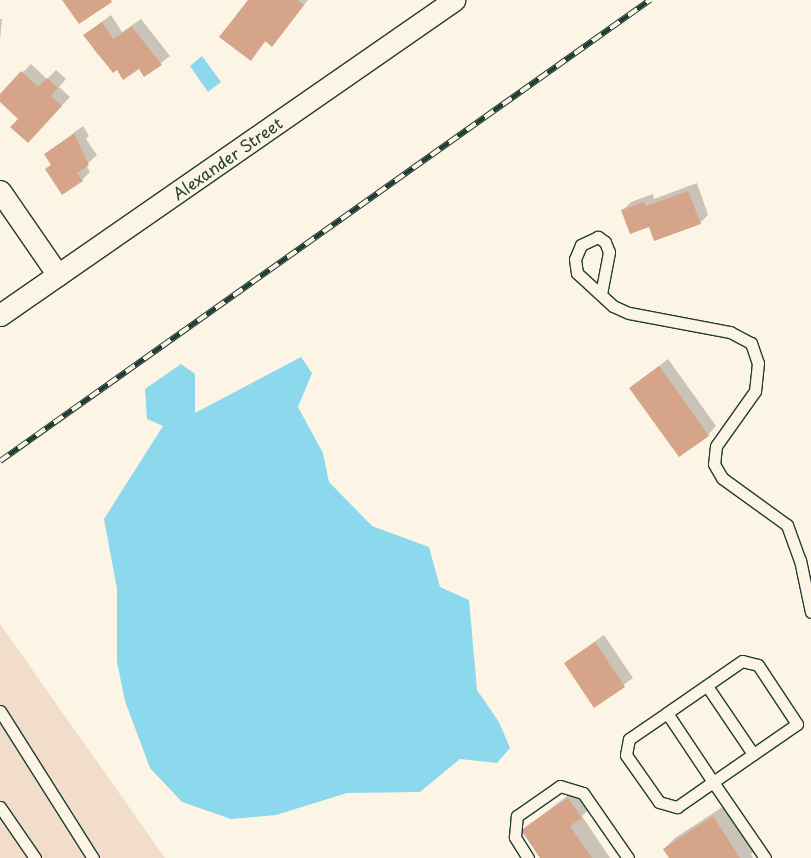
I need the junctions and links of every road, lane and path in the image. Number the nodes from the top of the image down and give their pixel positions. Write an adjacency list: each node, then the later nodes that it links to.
1 (446, 2): 3 (street, Alexander Street)
2 (0, 192): 3 (street)
3 (58, 275): 5 (street, Alexander Street)
4 (601, 294): 4 (lane); 6 (lane)
5 (0, 315)
6 (811, 612)
7 (706, 686): 9 (lane); 10 (lane); 10 (lane)
8 (0, 711): 14 (lane)
9 (667, 713): 11 (lane); 11 (lane)
10 (753, 754): 11 (lane)
11 (713, 782): 17 (lane)
12 (0, 806): 13 (lane)
13 (35, 858)
14 (93, 858)
15 (528, 858): 16 (lane)
16 (628, 858)
17 (765, 858)

